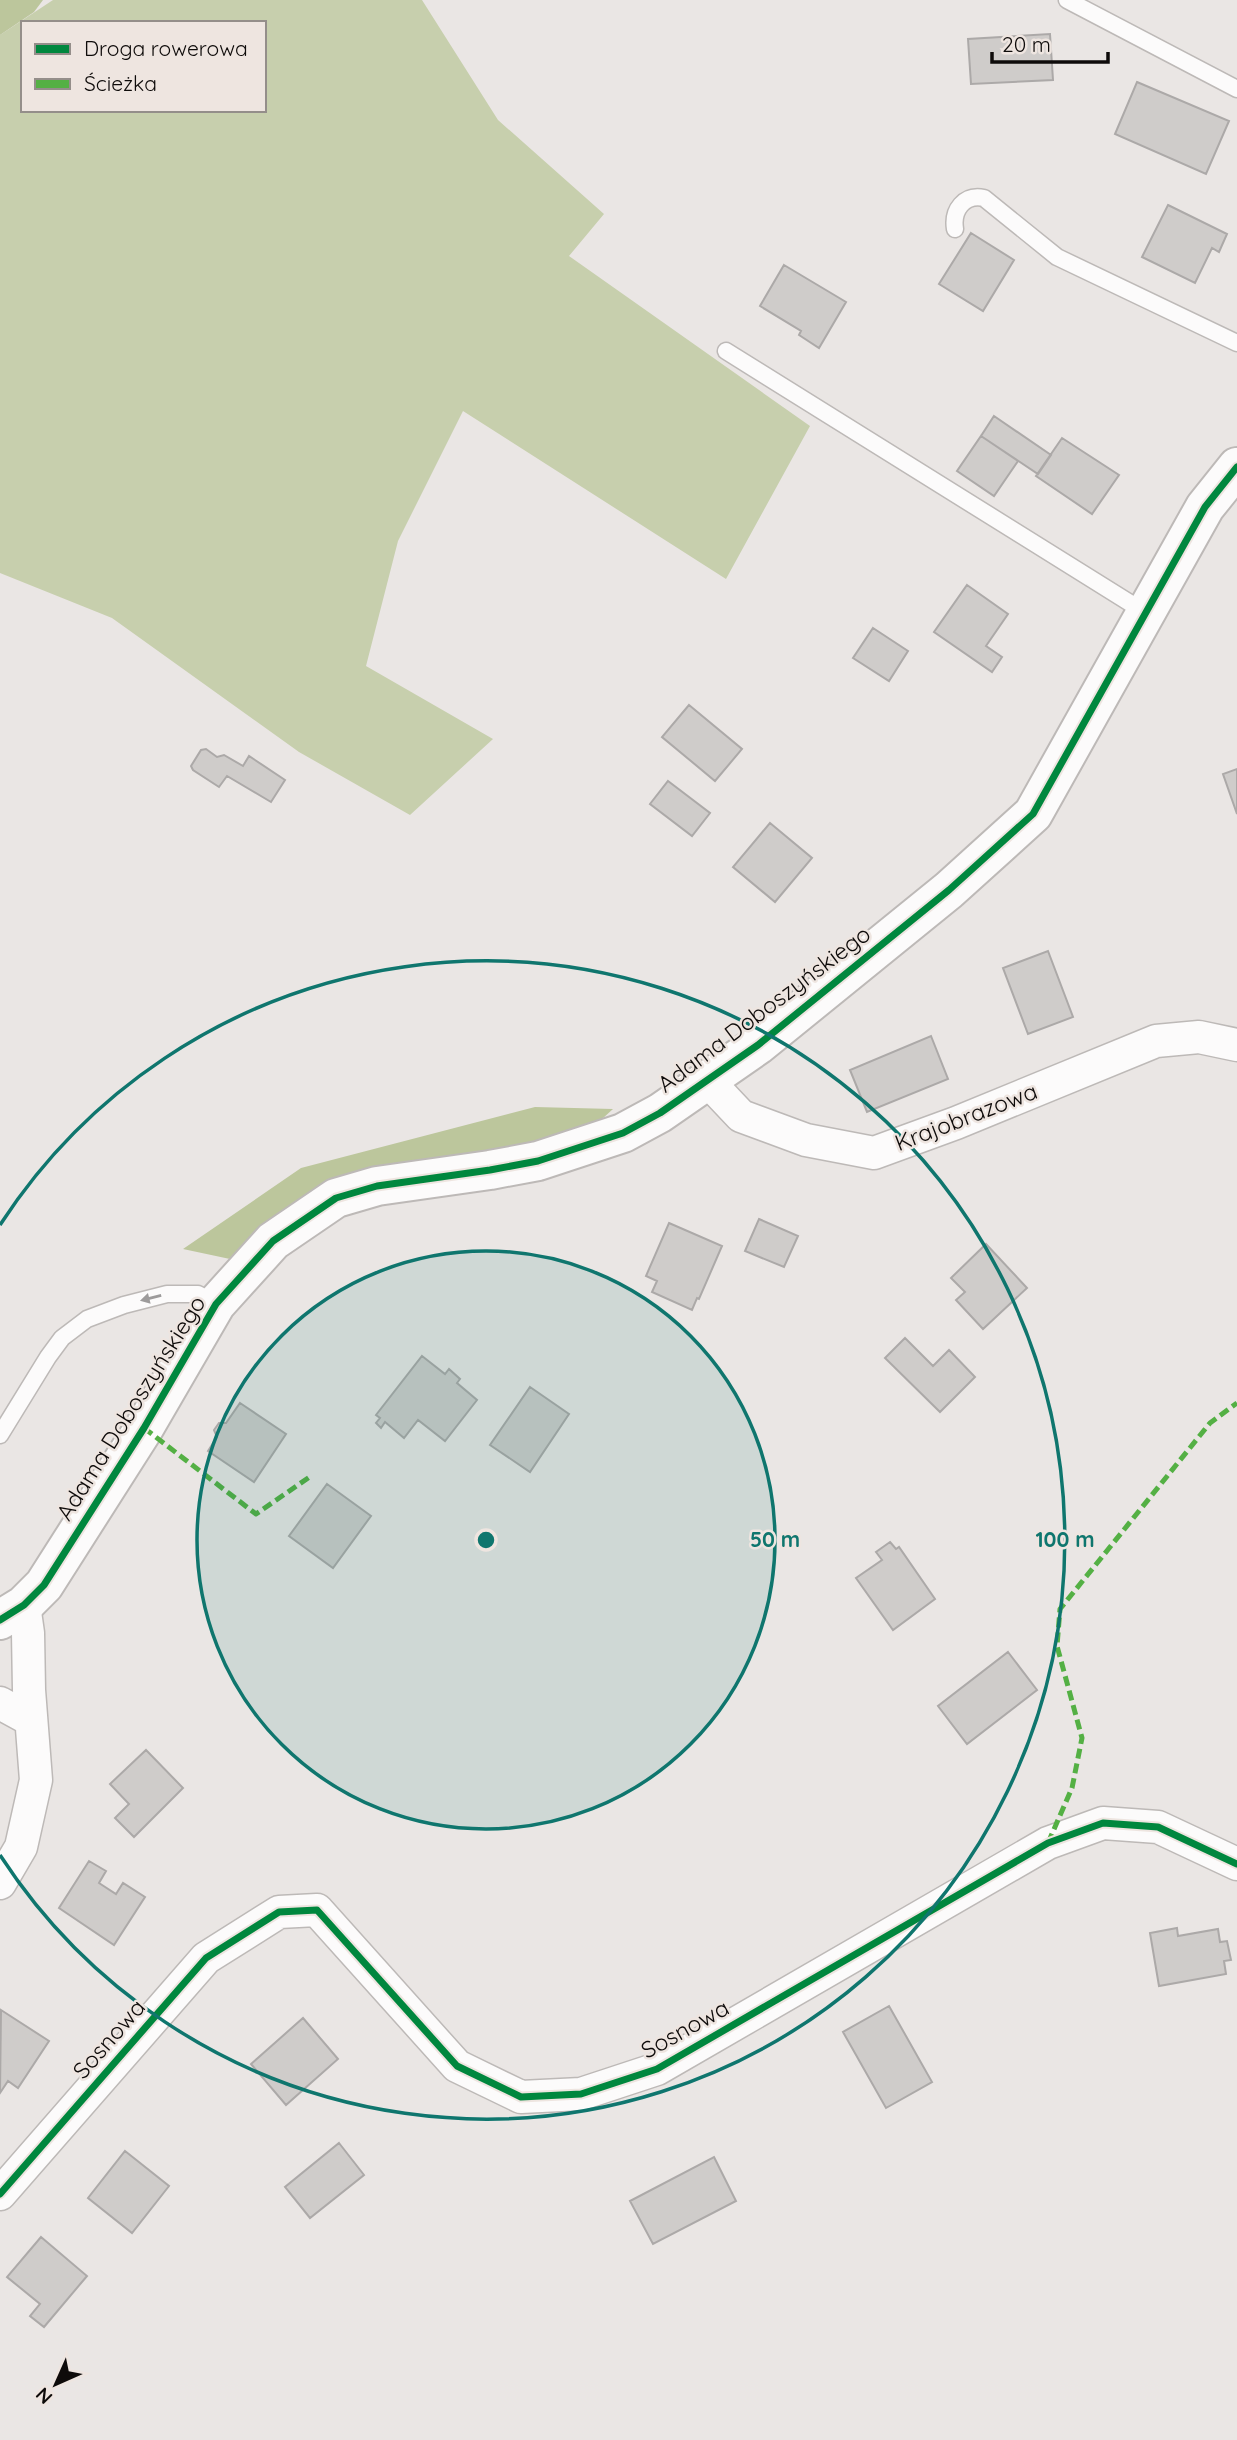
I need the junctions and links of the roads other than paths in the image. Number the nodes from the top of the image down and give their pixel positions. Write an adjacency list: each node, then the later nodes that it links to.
1 (1067, 0): 2 (lane)
2 (1237, 89)
3 (955, 229): 4 (lane)
4 (1237, 343)
5 (726, 351): 7 (lane)
6 (1237, 467): 7 (street, Adama Doboszyńskiego)
7 (1146, 613): 9 (street, Adama Doboszyńskiego)
8 (1237, 1045): 9 (street, Krajobrazowa)
9 (706, 1079): 10 (street, Adama Doboszyńskiego)
10 (216, 1304): 11 (lane, one-way to 11); 12 (street, Adama Doboszyńskiego)
11 (0, 1435)
12 (12, 1613): 14 (street)
13 (0, 1703): 14 (street)
14 (31, 1720): 16 (street)
15 (1237, 1864): 17 (street, Sosnowa)
16 (0, 1883)
17 (0, 2194)

